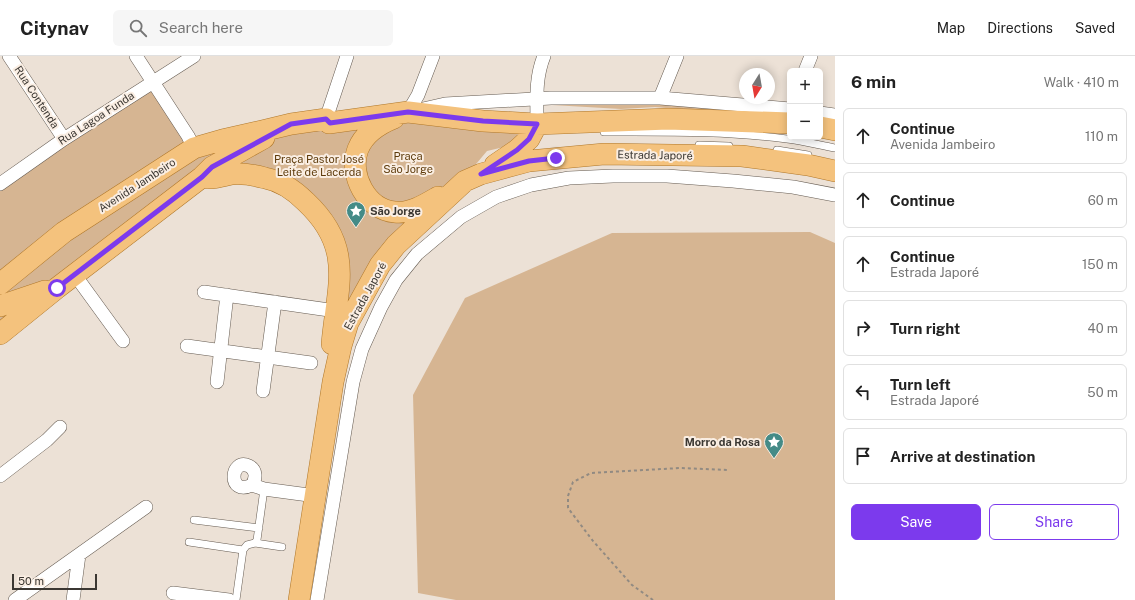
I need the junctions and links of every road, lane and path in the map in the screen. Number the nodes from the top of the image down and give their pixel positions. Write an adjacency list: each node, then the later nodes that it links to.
1 (10, 56): 25 (street, Rua Contenda)
2 (136, 56): 10 (street)
3 (194, 56): 10 (street, Rua Lagoa Funda)
4 (347, 56): 17 (street)
5 (433, 56): 14 (street)
6 (544, 56): 12 (street)
7 (677, 56): 11 (street)
8 (811, 56): 9 (street)
9 (806, 68)
10 (153, 82): 25 (street, Rua Lagoa Funda); 30 (street)
11 (660, 98): 12 (street); 13 (street)
12 (537, 99): 14 (street); 20 (street)
13 (787, 109)
14 (408, 112): 17 (main road); 20 (main road); 37 (main road)
15 (823, 113): 16 (street)
16 (835, 115)
17 (326, 119): 19 (main road)
18 (787, 123): 20 (main road)
19 (291, 124): 30 (main road, Avenida Jambeiro); 36 (main road)
20 (537, 124): 23 (lane); 37 (main road)
21 (823, 128): 22 (main road)
22 (835, 130)
23 (556, 131)
24 (600, 132): 31 (lane)
25 (64, 138): 38 (street, Rua Lagoa Funda)
26 (689, 145): 29 (lane)
27 (609, 146): 28 (lane)
28 (595, 147)
29 (740, 147)
30 (194, 148): 41 (main road, Avenida Jambeiro)
31 (835, 148)
32 (768, 149): 34 (lane)
33 (566, 150): 37 (lane)
34 (812, 156)
35 (835, 171): 37 (main road, Estrada Japoré)
36 (202, 177): 40 (main road); 47 (main road)
37 (473, 178): 55 (main road, Estrada Japoré)
38 (0, 184)
39 (835, 195): 76 (street)
40 (75, 275): 42 (main road); 49 (street)
41 (0, 284)
42 (57, 288): 46 (main road); 48 (main road)
43 (204, 292): 44 (street)
44 (226, 295): 45 (street); 51 (street)
45 (276, 302): 47 (street); 52 (street)
46 (0, 306)
47 (336, 311): 55 (main road)
48 (0, 334)
49 (123, 341)
50 (187, 346): 51 (street)
51 (221, 352): 52 (street); 54 (street)
52 (268, 356): 53 (street); 56 (street)
53 (311, 363)
54 (217, 382)
55 (333, 382): 61 (main road, Estrada Japoré)
56 (263, 391)
57 (60, 427): 59 (street)
58 (728, 470): 77 (path)
59 (0, 476)
60 (258, 487): 61 (street); 64 (lane)
61 (316, 496): 75 (main road, Estrada Japoré)
62 (146, 507): 69 (street)
63 (194, 520): 64 (lane)
64 (259, 528): 66 (lane)
65 (189, 542): 68 (lane)
66 (255, 543): 67 (lane); 68 (lane)
67 (282, 547)
68 (243, 550): 74 (lane)
69 (79, 555): 71 (street); 72 (street)
70 (173, 593): 73 (street)
71 (15, 600)
72 (73, 600)
73 (229, 600)
74 (236, 600)
75 (299, 600)
76 (317, 600)
77 (653, 600)

